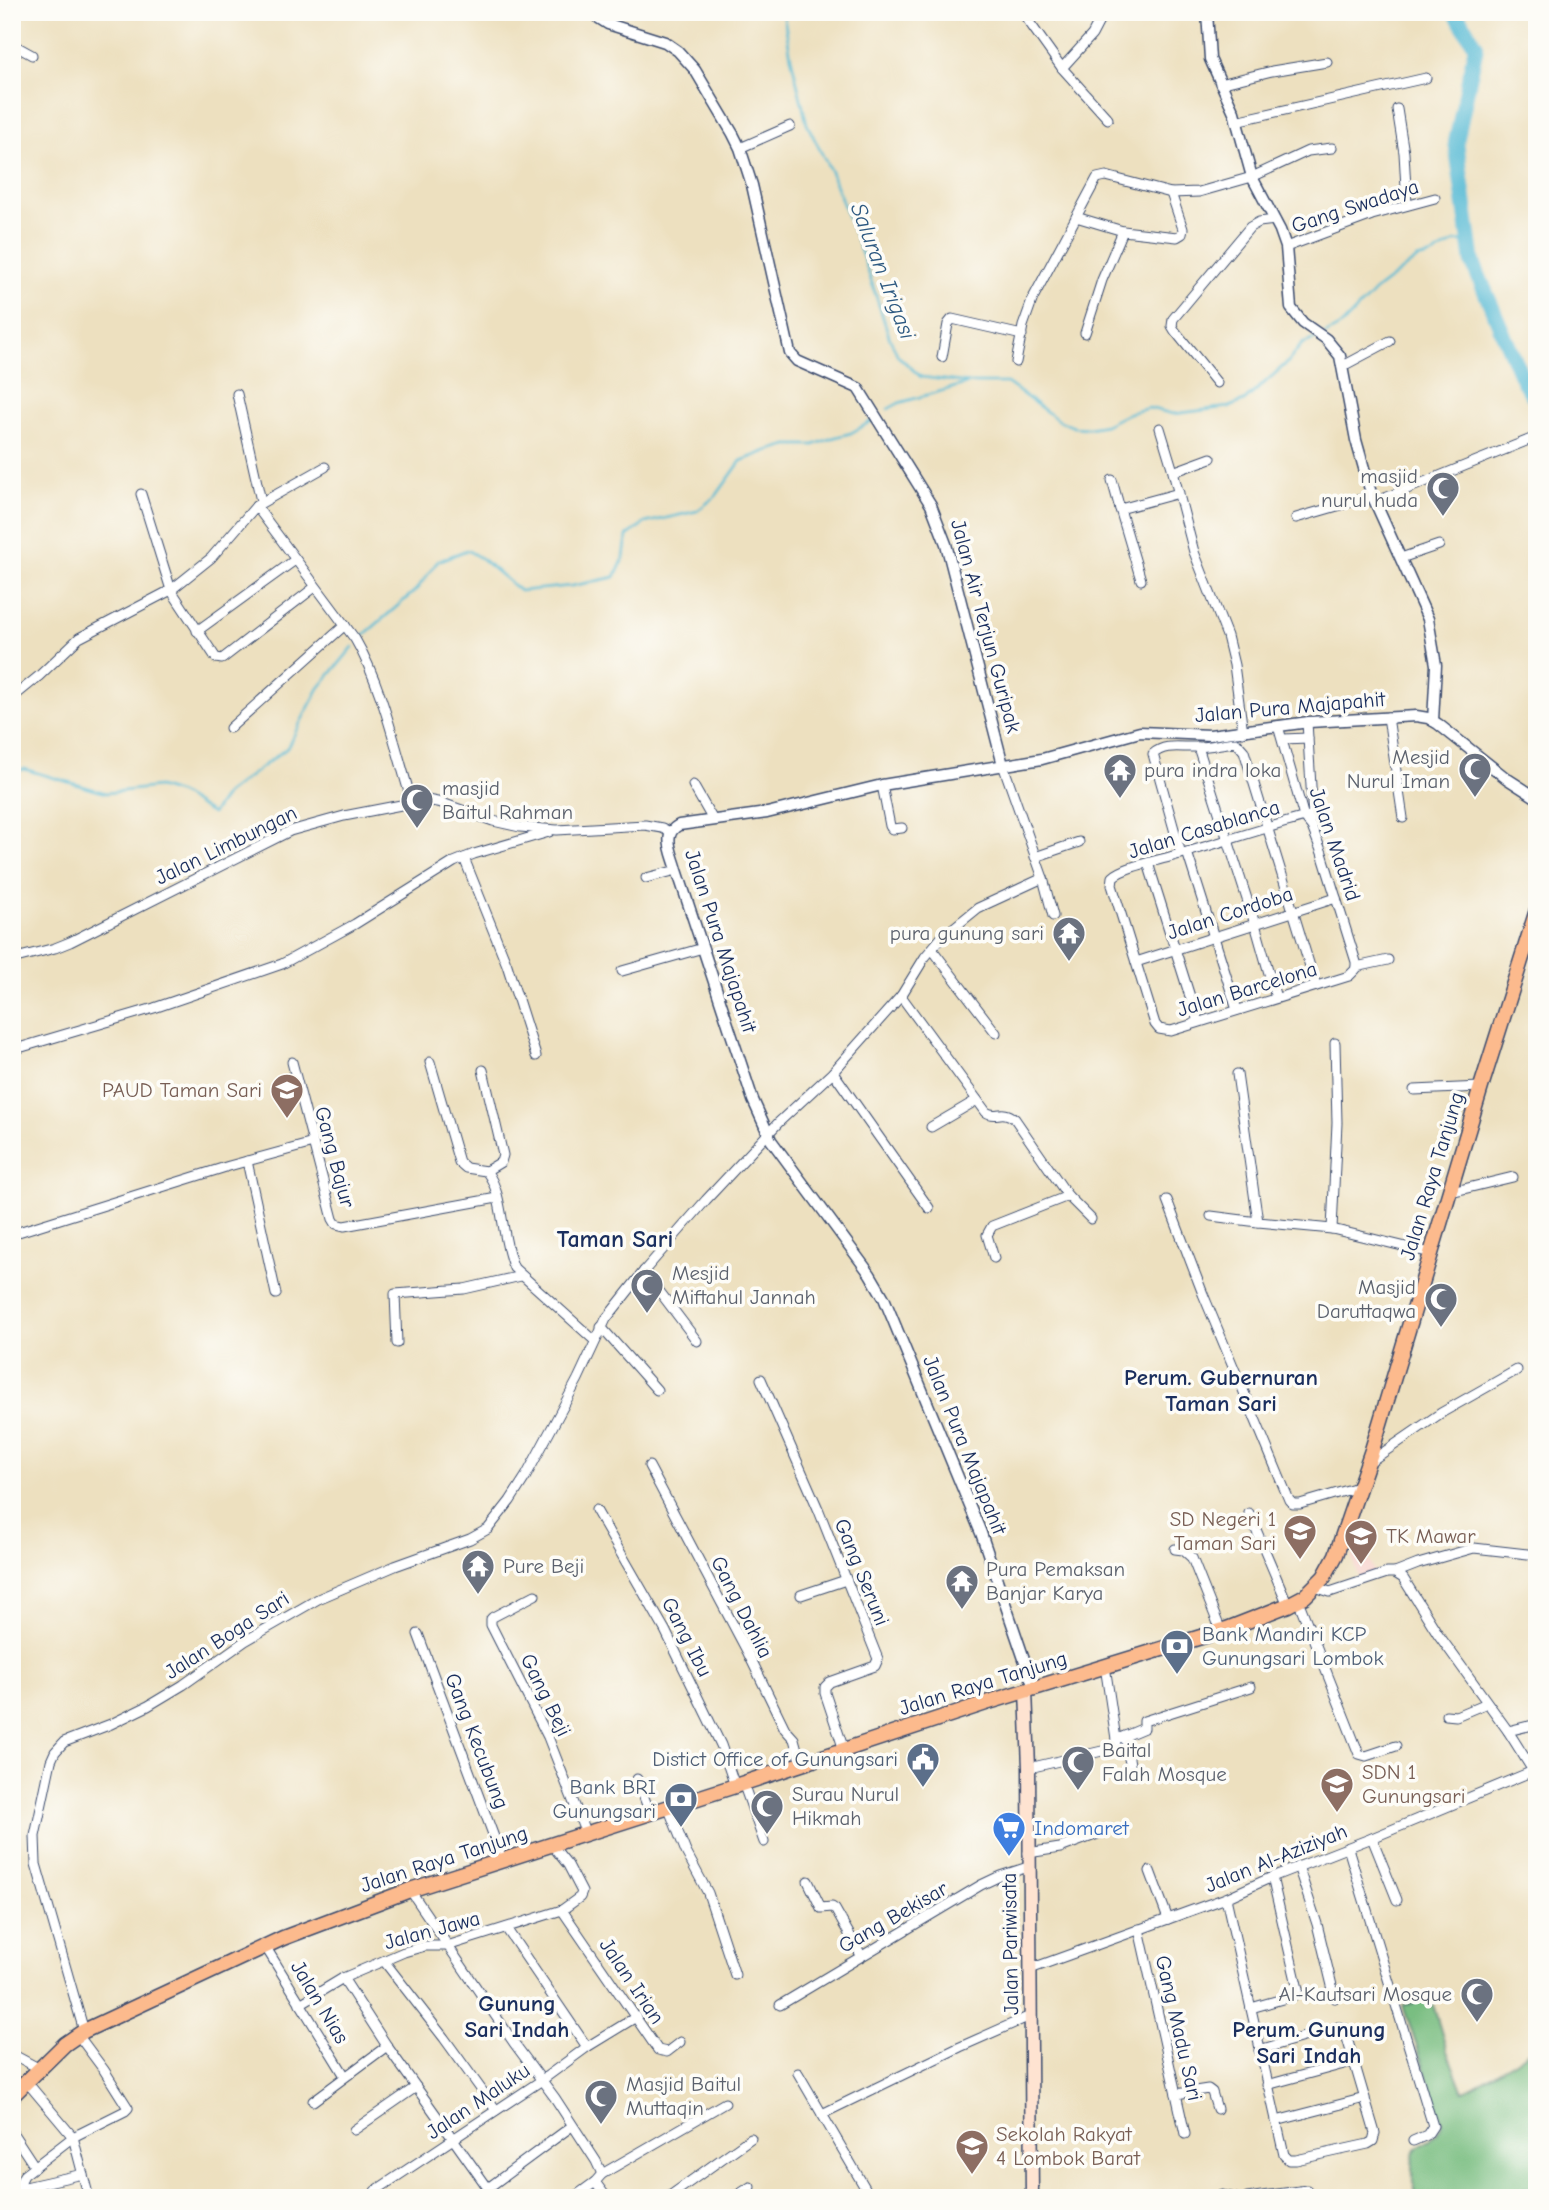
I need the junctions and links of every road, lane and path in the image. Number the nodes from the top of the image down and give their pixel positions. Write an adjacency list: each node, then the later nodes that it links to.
1 (594, 12): 15 (street, Jalan Air Terjun Guripak)
2 (1022, 12): 8 (street)
3 (1104, 12): 8 (street)
4 (1207, 12): 10 (street)
5 (12, 44): 6 (street)
6 (32, 55)
7 (1327, 62): 10 (street)
8 (1062, 68): 12 (street)
9 (1426, 78): 13 (street)
10 (1220, 84): 13 (street)
11 (1397, 109): 20 (street)
12 (1108, 118)
13 (1236, 121): 17 (street)
14 (790, 126): 15 (street)
15 (740, 148): 63 (street, Jalan Air Terjun Guripak)
16 (1332, 148): 17 (street)
17 (1252, 177): 18 (street); 22 (street)
18 (1171, 193): 21 (street); 23 (street)
19 (1435, 198): 20 (street, Gang Swadaya)
20 (1407, 205): 24 (street, Gang Swadaya)
21 (1076, 217): 23 (street); 26 (street)
22 (1275, 220): 24 (street); 31 (street)
23 (1123, 231): 25 (street)
24 (1286, 247): 30 (street)
25 (1085, 333)
26 (1022, 335): 28 (street); 29 (street)
27 (1390, 341): 30 (street)
28 (942, 357)
29 (1016, 362)
30 (1343, 366): 41 (street)
31 (1217, 383)
32 (237, 394): 42 (street)
33 (1160, 428): 37 (street)
34 (1536, 437): 41 (street)
35 (1210, 458): 37 (street)
36 (325, 467): 42 (street)
37 (1173, 471): 39 (street)
38 (1112, 480): 43 (street)
39 (1179, 493): 43 (street); 59 (street)
40 (141, 494): 50 (street)
41 (1374, 499): 44 (street); 46 (street)
42 (259, 504): 47 (street); 50 (street)
43 (1119, 509): 48 (street)
44 (1296, 519)
45 (1439, 545): 46 (street)
46 (1401, 558): 55 (street)
47 (295, 560): 49 (street); 52 (street)
48 (1141, 580)
49 (315, 587): 51 (street); 52 (street)
50 (171, 590): 52 (street); 53 (street)
51 (345, 625): 58 (street); 67 (street)
52 (197, 631)
53 (12, 698)
54 (1388, 717): 55 (street, Jalan Pura Majapahit); 56 (street, Jalan Pura Majapahit); 69 (street)
55 (1433, 721): 66 (street, Jalan Pura Majapahit)
56 (1307, 722): 57 (street, Jalan Pura Majapahit); 60 (street)
57 (1278, 726): 59 (street, Jalan Pura Majapahit); 61 (street, Jalan Madrid)
58 (230, 728)
59 (1243, 732): 63 (street, Jalan Pura Majapahit)
60 (1308, 738): 61 (street); 68 (street)
61 (1283, 739): 68 (street, Jalan Madrid)
62 (1198, 747): 71 (street); 75 (street); 77 (street)
63 (1003, 765): 65 (street, Jalan Pura Majapahit); 78 (street)
64 (693, 785): 70 (street)
65 (883, 785): 70 (street, Jalan Pura Majapahit); 72 (street)
66 (1537, 798)
67 (412, 802): 73 (street, Jalan Limbungan); 93 (street, Jalan Limbungan)
68 (1309, 816): 71 (street, Jalan Casablanca); 84 (street, Jalan Madrid)
69 (1403, 818)
70 (713, 820): 74 (street, Jalan Pura Majapahit)
71 (1267, 825): 75 (street, Jalan Casablanca); 86 (street)
72 (902, 828)
73 (557, 830): 74 (street, Jalan Limbungan); 79 (street)
74 (670, 832): 81 (street, Jalan Pura Majapahit)
75 (1228, 840): 77 (street, Jalan Casablanca); 88 (street)
76 (1079, 842): 78 (street)
77 (1184, 853): 80 (street, Jalan Casablanca); 89 (street)
78 (1035, 856): 83 (street)
79 (464, 858): 105 (street); 106 (street)
80 (1148, 863): 92 (street); 95 (street, Jalan Casablanca)
81 (677, 870): 82 (street); 90 (street, Jalan Pura Majapahit)
82 (646, 878)
83 (1043, 878): 87 (street); 91 (street)
84 (1336, 898): 86 (street, Jalan Cordoba); 96 (street, Jalan Madrid)
85 (1537, 910): 112 (main road, Jalan Raya Tanjung)
86 (1293, 912): 88 (street, Jalan Cordoba); 98 (street)
87 (1053, 916)
88 (1255, 924): 89 (street, Jalan Cordoba); 100 (street)
89 (1213, 932): 92 (street, Jalan Cordoba); 101 (street)
90 (703, 948): 97 (street); 116 (street, Jalan Pura Majapahit)
91 (932, 949): 99 (street); 103 (street)
92 (1175, 949): 95 (street, Jalan Cordoba); 102 (street)
93 (12, 959)
94 (1388, 960): 96 (street, Jalan Barcelona)
95 (1136, 961): 102 (street, Jalan Barcelona)
96 (1354, 970): 98 (street, Jalan Barcelona)
97 (622, 971)
98 (1316, 986): 100 (street, Jalan Barcelona)
99 (901, 996): 110 (street); 114 (street)
100 (1276, 998): 101 (street, Jalan Barcelona)
101 (1237, 1010): 102 (street, Jalan Barcelona)
102 (1198, 1022)
103 (996, 1033)
104 (1335, 1043): 129 (street)
105 (12, 1050)
106 (536, 1056)
107 (292, 1062): 117 (street, Gang Bajur)
108 (430, 1062): 119 (street)
109 (483, 1070): 119 (street)
110 (832, 1072): 116 (street); 125 (street)
111 (1237, 1074): 128 (street)
112 (1481, 1087): 113 (street); 121 (main road, Jalan Raya Tanjung)
113 (1414, 1090)
114 (977, 1100): 115 (street); 122 (street)
115 (931, 1128)
116 (767, 1135): 133 (street); 160 (street, Jalan Pura Majapahit)
117 (313, 1143): 118 (street); 123 (street, Gang Bajur)
118 (247, 1161): 130 (street); 135 (street)
119 (485, 1171): 123 (street)
120 (1513, 1177): 121 (street)
121 (1451, 1192): 131 (main road, Jalan Raya Tanjung)
122 (1068, 1196): 127 (street); 132 (street)
123 (497, 1198): 134 (street)
124 (1167, 1200): 145 (street)
125 (929, 1208)
126 (1211, 1216): 128 (street)
127 (1091, 1219)
128 (1258, 1222): 129 (street)
129 (1332, 1229): 131 (street)
130 (12, 1234)
131 (1431, 1253): 143 (main road, Jalan Raya Tanjung)
132 (994, 1258)
133 (644, 1271): 136 (street); 138 (street)
134 (521, 1276): 137 (street); 139 (street)
135 (276, 1294)
136 (601, 1327): 137 (street); 142 (street)
137 (594, 1340): 209 (street, Jalan Boga Sari)
138 (697, 1341)
139 (397, 1343)
140 (1517, 1370): 143 (street)
141 (761, 1379): 151 (street, Gang Seruni)
142 (657, 1390)
143 (1367, 1464): 145 (main road, Jalan Raya Tanjung)
144 (649, 1466): 168 (street, Gang Dahlia)
145 (1358, 1487): 152 (main road, Jalan Raya Tanjung)
146 (596, 1510): 173 (street, Gang Ibu)
147 (1249, 1513): 155 (street)
148 (1175, 1549): 156 (street)
149 (1537, 1555): 150 (street)
150 (1395, 1573): 152 (street); 161 (street)
151 (846, 1580): 154 (street); 167 (street, Gang Seruni)
152 (1315, 1587): 155 (main road, Jalan Raya Tanjung)
153 (535, 1595): 177 (street, Gang Beji)
154 (801, 1595)
155 (1293, 1602): 156 (main road, Jalan Raya Tanjung); 166 (street)
156 (1221, 1631): 158 (main road, Jalan Raya Tanjung)
157 (418, 1634): 183 (street, Gang Kecubung)
158 (1105, 1667): 160 (main road, Jalan Raya Tanjung); 165 (street)
159 (1251, 1687): 165 (street)
160 (1030, 1689): 167 (main road, Jalan Raya Tanjung); 169 (main road, Jalan Pariwisata)
161 (1487, 1703): 162 (street); 164 (street)
162 (1446, 1716)
163 (1537, 1724): 164 (street)
164 (1508, 1731): 170 (street)
165 (1120, 1738): 169 (street); 171 (street)
166 (1396, 1746)
167 (844, 1749): 168 (main road, Jalan Raya Tanjung)
168 (801, 1764): 173 (main road, Jalan Raya Tanjung)
169 (1028, 1769): 182 (main road, Jalan Pariwisata)
170 (1535, 1774): 178 (street, Jalan Al-Aziziyah)
171 (1132, 1775)
172 (636, 1779): 175 (street)
173 (739, 1785): 174 (main road, Jalan Raya Tanjung); 179 (street, Gang Ibu)
174 (668, 1807): 175 (main road, Jalan Raya Tanjung); 201 (street)
175 (650, 1813): 177 (main road, Jalan Raya Tanjung)
176 (1111, 1829): 182 (street)
177 (586, 1834): 180 (main road, Jalan Raya Tanjung)
178 (1372, 1838): 181 (street, Jalan Al-Aziziyah); 191 (street)
179 (764, 1842)
180 (552, 1845): 183 (main road, Jalan Raya Tanjung); 192 (street, Jalan Jawa)
181 (1348, 1847): 184 (street, Jalan Al-Aziziyah); 239 (street)
182 (1028, 1853): 185 (main road, Jalan Pariwisata)
183 (503, 1861): 189 (main road, Jalan Raya Tanjung)
184 (1298, 1866): 187 (street, Jalan Al-Aziziyah); 203 (street)
185 (1028, 1867): 198 (street, Gang Bekisar); 200 (main road, Jalan Pariwisata)
186 (1150, 1871): 193 (street)
187 (1272, 1877): 190 (street, Jalan Al-Aziziyah); 206 (street)
188 (808, 1881): 198 (street)
189 (410, 1890): 196 (main road, Jalan Raya Tanjung); 197 (street)
190 (1226, 1898): 193 (street, Jalan Al-Aziziyah); 206 (street)
191 (1397, 1900)
192 (562, 1910): 194 (street, Jalan Jawa); 208 (street, Jalan Irian)
193 (1168, 1919): 195 (street, Jalan Al-Aziziyah)
194 (506, 1928): 197 (street, Jalan Jawa); 212 (street)
195 (1139, 1929): 200 (street, Jalan Al-Aziziyah); 223 (street, Gang Madu Sari)
196 (265, 1946): 204 (street, Jalan Nias); 209 (main road, Jalan Raya Tanjung)
197 (447, 1946): 199 (street, Jalan Jawa); 219 (street)
198 (861, 1955): 205 (street, Gang Bekisar)
199 (384, 1961): 202 (street, Jalan Jawa); 229 (street)
200 (1030, 1969): 207 (main road, Jalan Pariwisata)
201 (735, 1975)
202 (343, 1978): 204 (street, Jalan Jawa); 211 (street)
203 (1335, 1998)
204 (300, 2004): 218 (street, Jalan Nias)
205 (780, 2006)
206 (1251, 2008): 213 (street)
207 (1030, 2015): 230 (street); 255 (main road, Jalan Pariwisata)
208 (636, 2017): 210 (street, Jalan Irian); 212 (street, Jalan Maluku)
209 (81, 2033): 216 (main road, Jalan Raya Tanjung); 236 (street)
210 (680, 2042)
211 (387, 2046): 218 (street); 222 (street)
212 (587, 2047): 219 (street, Jalan Maluku)
213 (1259, 2050): 215 (street); 221 (street)
214 (12, 2054): 216 (street)
215 (1355, 2062): 221 (street); 225 (street)
216 (40, 2068): 220 (main road, Jalan Raya Tanjung)
217 (798, 2073): 230 (street)
218 (345, 2076): 226 (street)
219 (542, 2080): 229 (street, Jalan Maluku); 232 (street)
220 (26, 2081): 224 (main road, Jalan Raya Tanjung); 236 (street)
221 (1267, 2085): 231 (street)
222 (416, 2087): 233 (street); 238 (street)
223 (1176, 2094): 228 (street); 235 (street, Gang Madu Sari)
224 (12, 2096)
225 (1365, 2098): 231 (street); 231 (street)
226 (313, 2101)
227 (725, 2103): 242 (street)
228 (1217, 2109)
229 (496, 2110): 238 (street, Jalan Maluku)
230 (822, 2113): 254 (street)
231 (1276, 2121)
232 (572, 2126): 242 (street); 244 (street)
233 (354, 2130)
234 (12, 2132): 240 (street)
235 (1185, 2134)
236 (73, 2137): 240 (street); 241 (street)
237 (751, 2138): 252 (street)
238 (453, 2140): 244 (street); 247 (street, Jalan Maluku)
239 (1413, 2141)
240 (35, 2167): 245 (street)
241 (83, 2174): 245 (street); 248 (street)
242 (598, 2178): 250 (street); 251 (street)
243 (750, 2186): 253 (street)
244 (488, 2188): 249 (street)
245 (17, 2189)
246 (1307, 2190): 258 (street)
247 (375, 2191)
248 (89, 2198)
249 (495, 2198)
250 (573, 2198)
251 (607, 2198)
252 (667, 2198)
253 (733, 2198)
254 (869, 2198)
255 (1032, 2198)
256 (1209, 2198): 257 (street)
257 (1236, 2198)
258 (1247, 2198)

